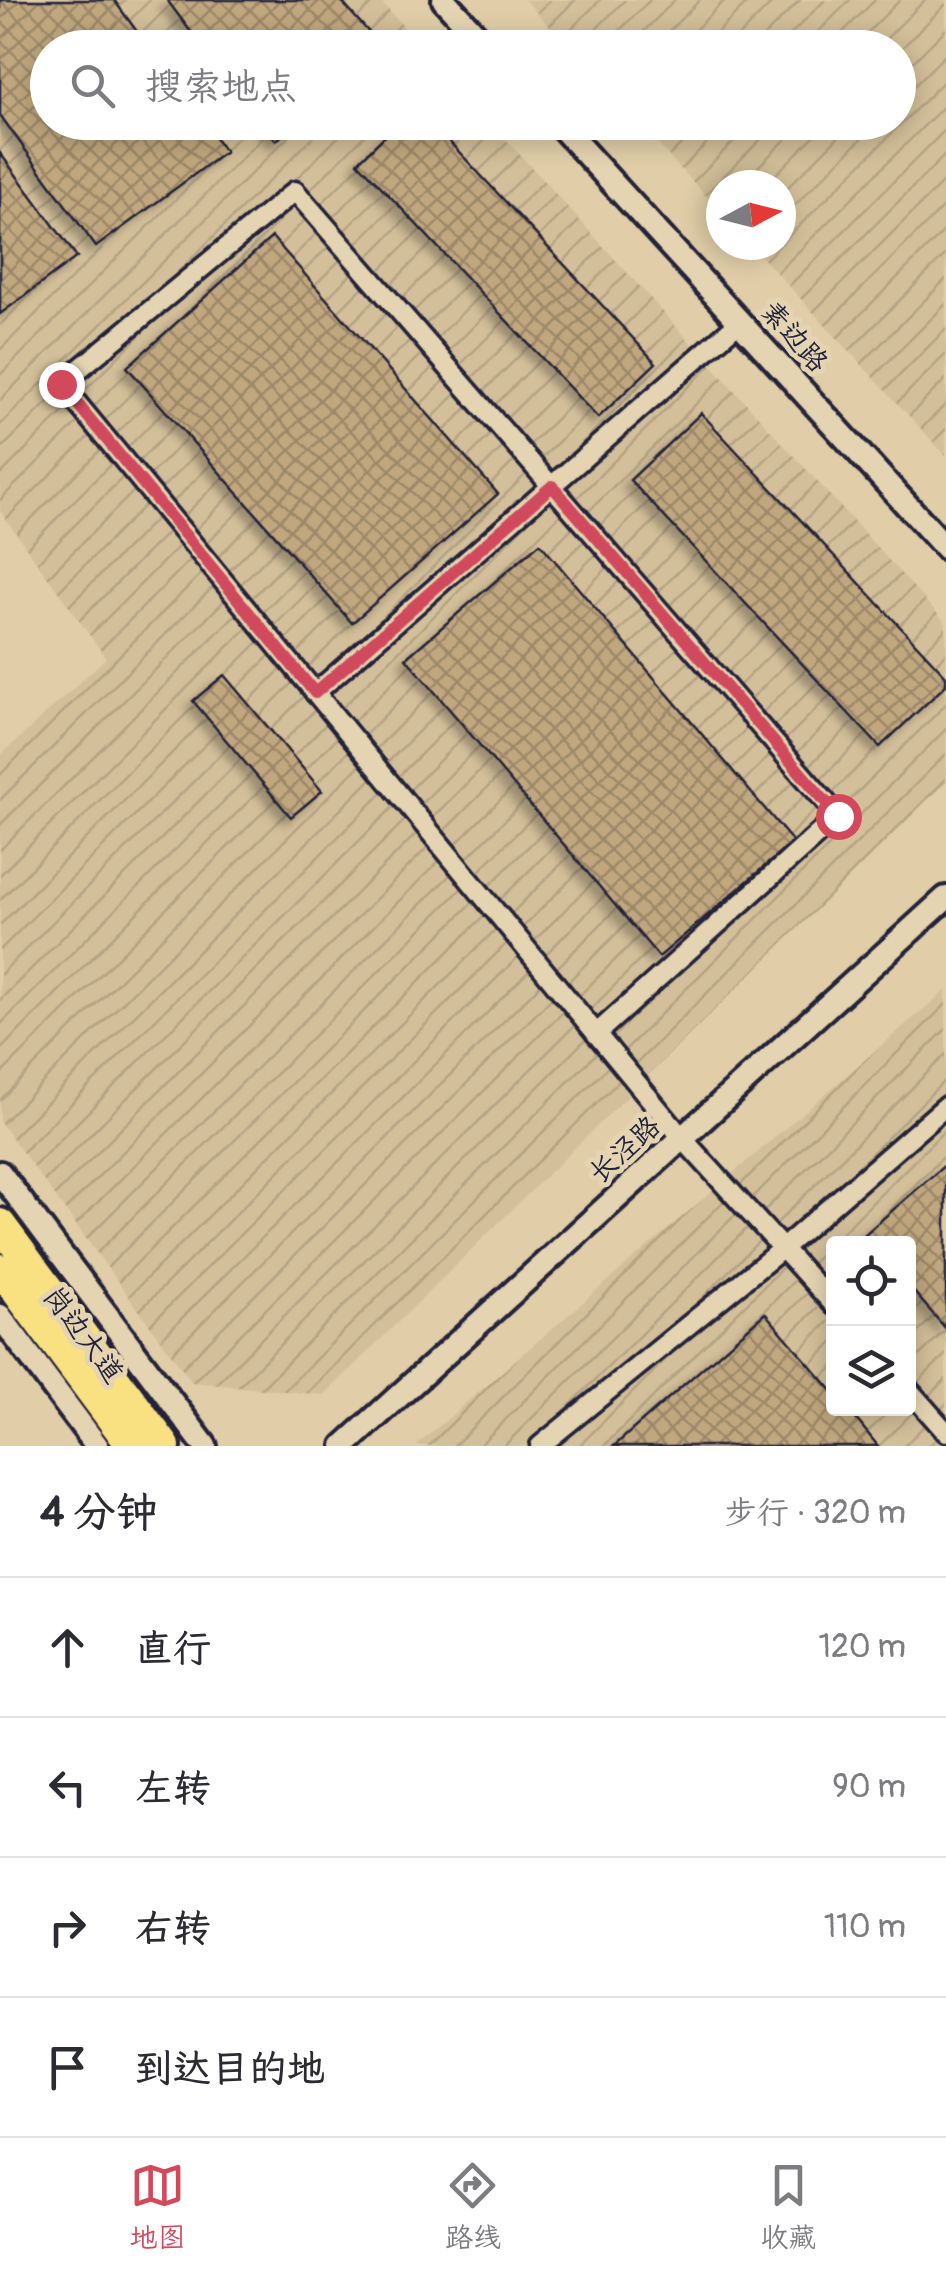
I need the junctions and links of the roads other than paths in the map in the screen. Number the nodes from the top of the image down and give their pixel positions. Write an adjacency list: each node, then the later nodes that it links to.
1 (444, 0): 2 (street)
2 (472, 30)
3 (574, 140): 4 (street, 素边路)
4 (740, 321): 5 (street); 6 (street, 素边路)
5 (552, 486): 7 (street); 7 (street); 9 (street)
6 (946, 548)
7 (315, 693): 9 (street)
8 (946, 898): 11 (street, 长泾路)
9 (596, 1034): 11 (street)
10 (946, 1106): 14 (street)
11 (682, 1139): 14 (street); 25 (street, 长泾路)
12 (0, 1173): 24 (street)
13 (0, 1224): 23 (main road, 岗边大道)
14 (784, 1248): 16 (street); 20 (street)
15 (0, 1269): 22 (main road, 岗边大道)
16 (826, 1296)
17 (0, 1316): 21 (street)
18 (916, 1398): 19 (street)
19 (946, 1432)
20 (546, 1445)
21 (97, 1446)
22 (132, 1446)
23 (166, 1446)
24 (205, 1446)
25 (344, 1446)

